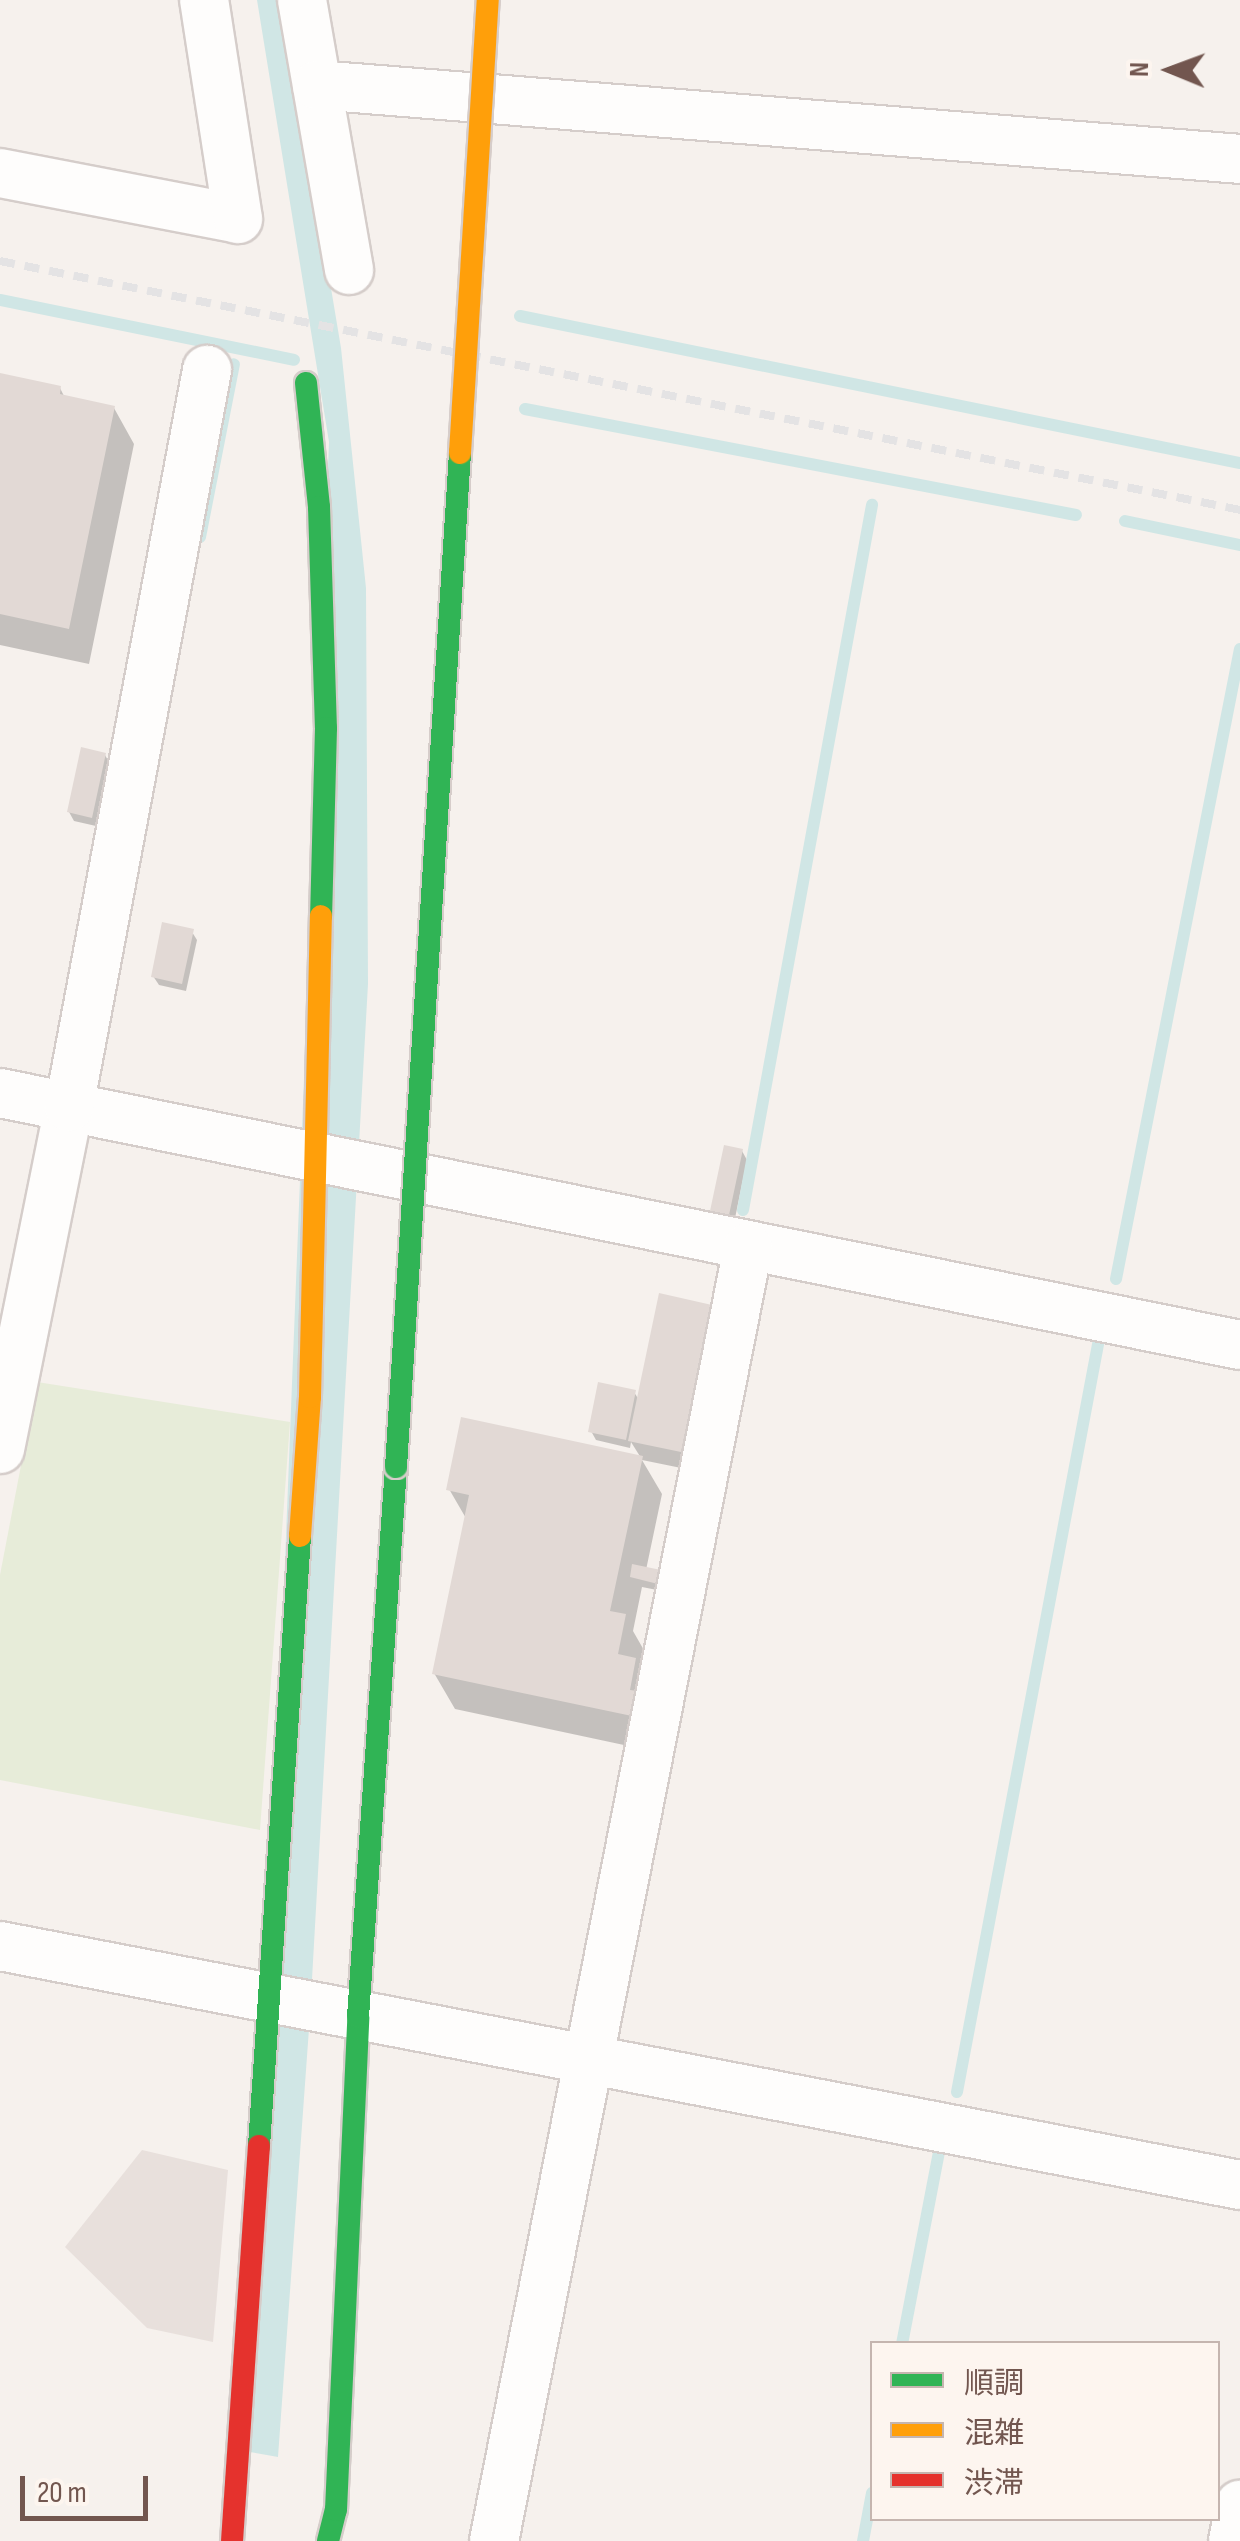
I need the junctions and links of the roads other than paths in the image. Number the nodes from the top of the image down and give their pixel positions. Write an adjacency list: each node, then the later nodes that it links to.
1 (204, 0): 6 (street)
2 (302, 0): 4 (street)
3 (488, 0): 17 (street, bridge)
4 (317, 85): 5 (street); 7 (street)
5 (1240, 159)
6 (0, 172)
7 (349, 270)
8 (207, 370): 11 (street)
9 (306, 383): 12 (street)
10 (0, 1093): 11 (street)
11 (70, 1107): 12 (street); 15 (street)
12 (334, 1161): 13 (street); 17 (street)
13 (748, 1248): 14 (street); 18 (street)
14 (1240, 1345)
15 (0, 1449)
16 (0, 1946): 17 (street)
17 (305, 2008): 18 (street); 21 (street); 22 (street)
18 (590, 2061): 19 (street); 23 (street)
19 (1240, 2186)
20 (1240, 2505): 24 (street)
21 (232, 2541)
22 (328, 2541)
23 (494, 2541)
24 (1233, 2541)

